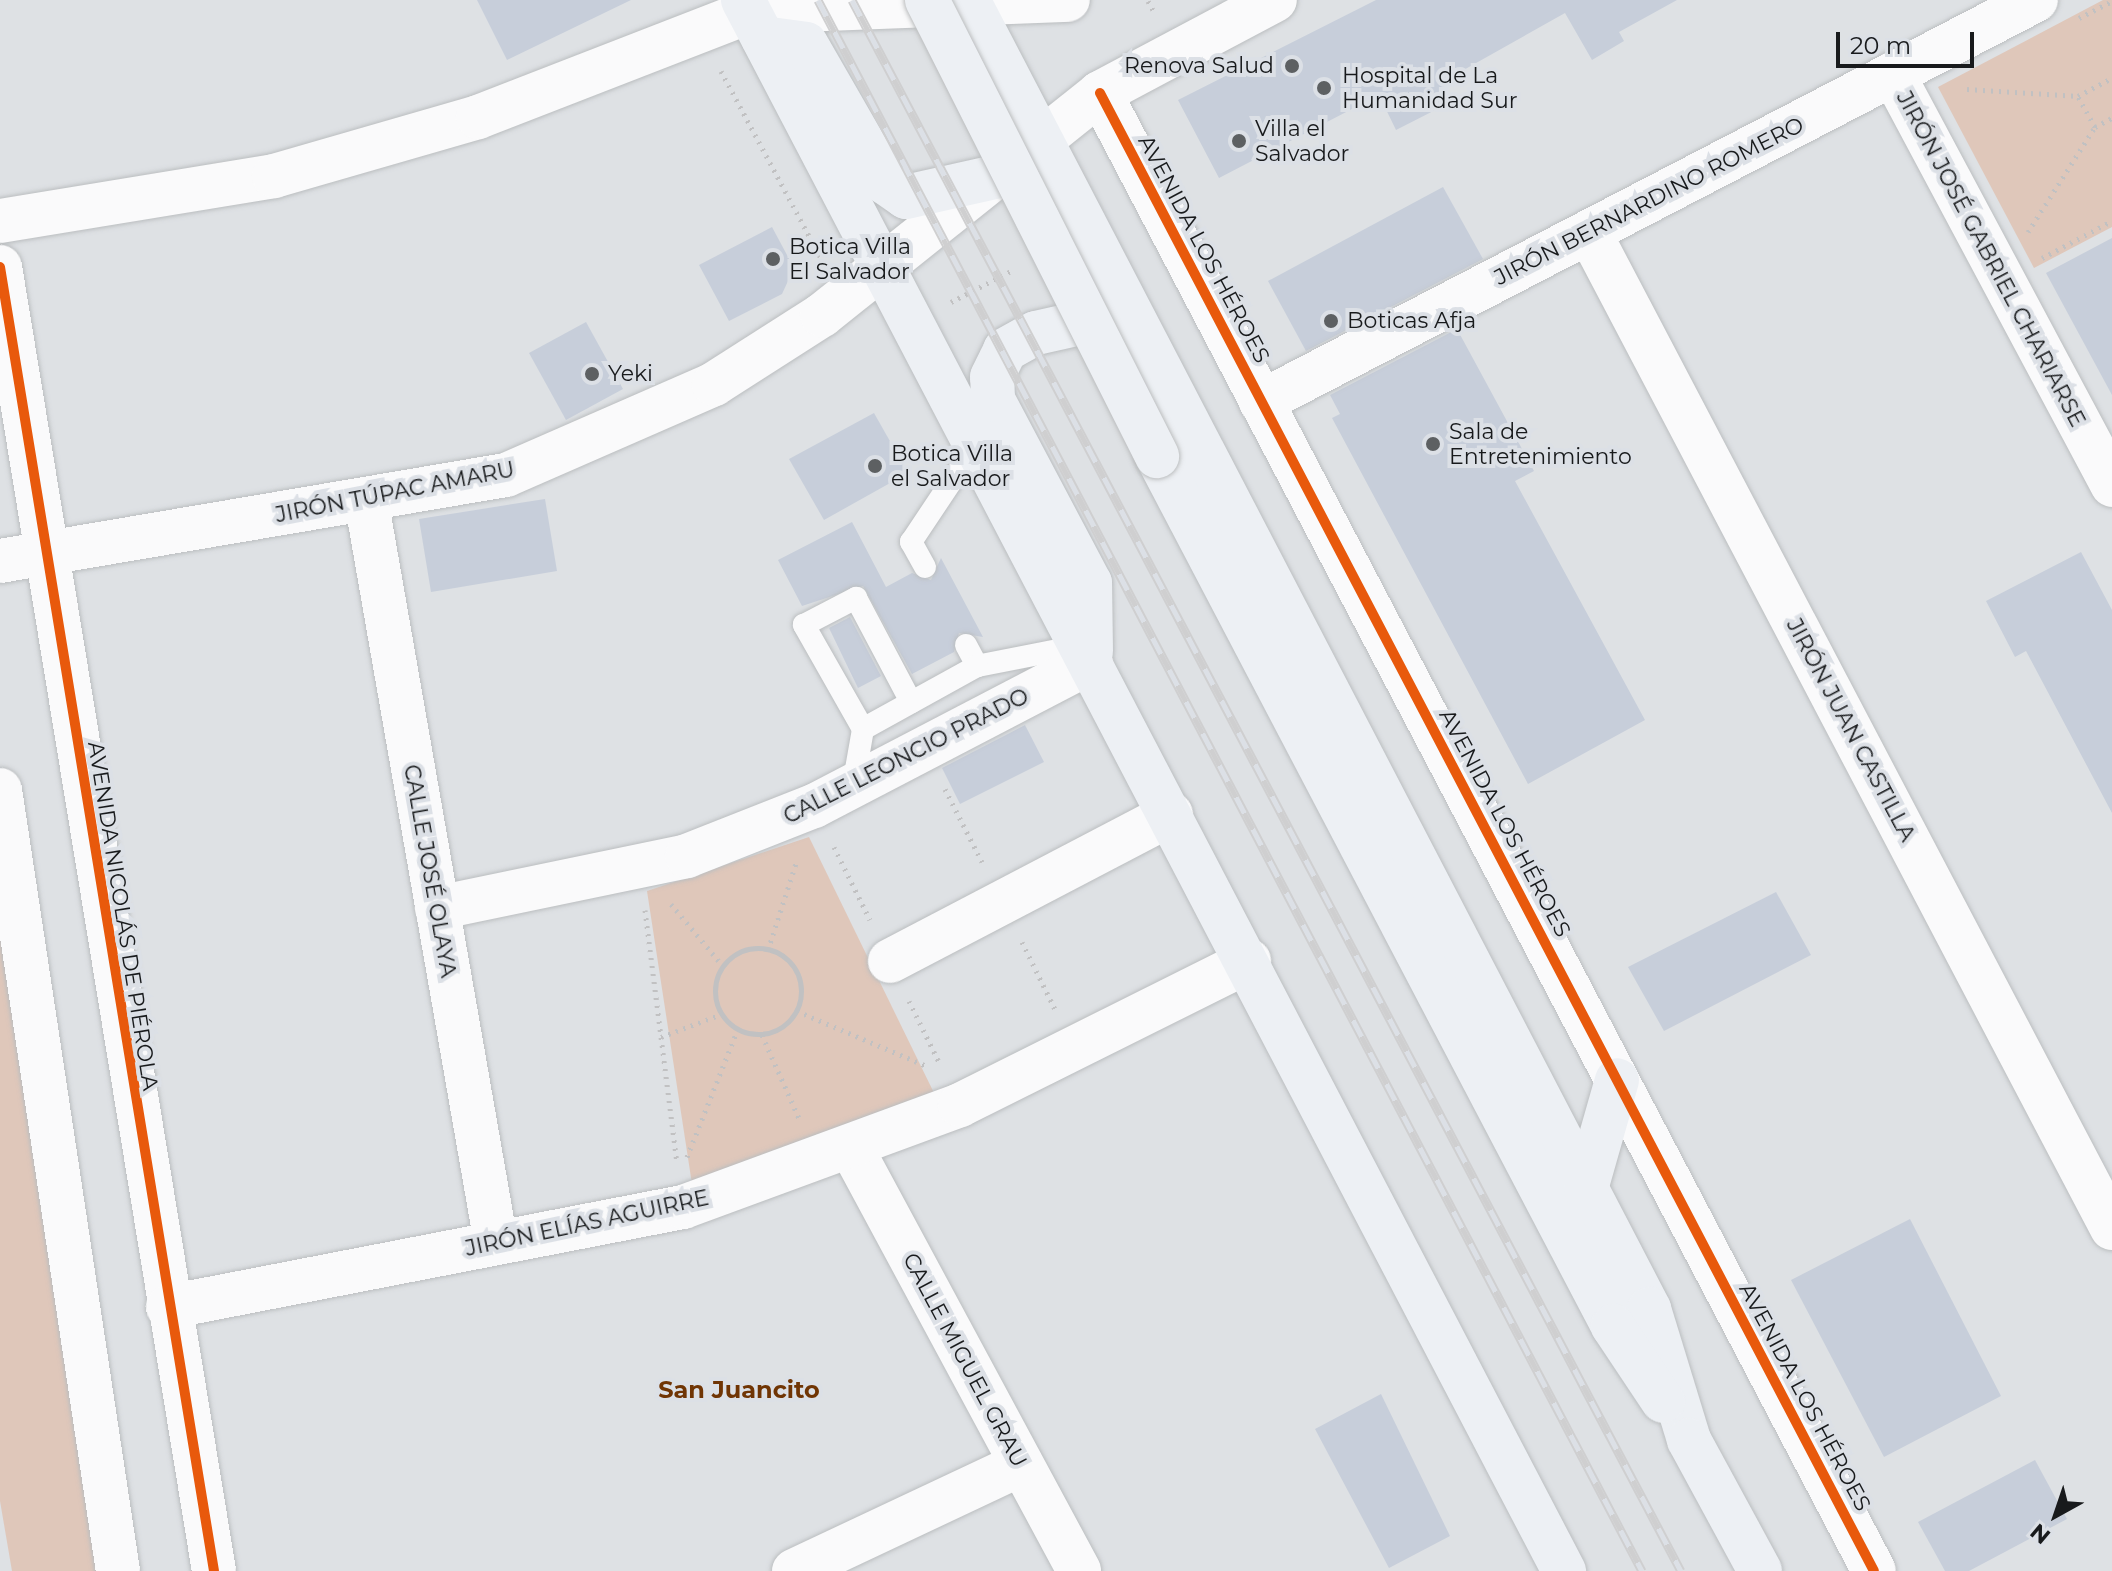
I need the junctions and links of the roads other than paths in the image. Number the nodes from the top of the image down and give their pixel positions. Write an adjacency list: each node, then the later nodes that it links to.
1 (954, 0): 2 (street); 5 (street); 8 (main road); 39 (main road, bridge)
2 (1068, 0)
3 (1275, 0): 7 (street, JIRÓN TÚPAC AMARU)
4 (2053, 11): 6 (street, JIRÓN BERNARDINO ROMERO)
5 (751, 17): 9 (main road); 10 (street); 13 (main road)
6 (1893, 74): 11 (street, JIRÓN BERNARDINO ROMERO); 17 (street, JIRÓN JOSÉ GABRIEL CHARIARSE)
7 (1100, 93): 8 (street, JIRÓN TÚPAC AMARU); 15 (street, AVENIDA LOS HÉROES)
8 (1039, 140): 9 (street, JIRÓN TÚPAC AMARU); 14 (main road)
9 (995, 177): 13 (street, JIRÓN TÚPAC AMARU)
10 (0, 221)
11 (1589, 232): 15 (street, JIRÓN BERNARDINO ROMERO); 36 (street, JIRÓN JUAN CASTILLA)
12 (0, 267): 19 (street, AVENIDA NICOLÁS DE PIÉROLA)
13 (884, 267): 16 (main road); 18 (street, JIRÓN TÚPAC AMARU)
14 (1128, 313): 23 (main road); 35 (main road)
15 (1261, 402): 33 (street, AVENIDA LOS HÉROES)
16 (977, 443): 21 (lane); 23 (main road)
17 (2112, 485)
18 (366, 499): 19 (street, JIRÓN TÚPAC AMARU); 30 (street, CALLE JOSÉ OLAYA)
19 (43, 554): 20 (street, JIRÓN TÚPAC AMARU); 38 (street, AVENIDA NICOLÁS DE PIÉROLA)
20 (0, 561)
21 (925, 567)
22 (966, 645): 24 (lane)
23 (1088, 654): 24 (lane); 27 (street, CALLE LEONCIO PRADO); 29 (main road)
24 (977, 666): 25 (lane)
25 (911, 702): 26 (lane); 26 (lane)
26 (863, 729): 27 (lane)
27 (853, 786): 30 (street, CALLE LEONCIO PRADO)
28 (0, 790): 42 (street)
29 (1171, 814): 31 (street); 32 (main road)
30 (437, 908): 37 (street, CALLE JOSÉ OLAYA)
31 (890, 961)
32 (1249, 961): 34 (street, JIRÓN ELÍAS AGUIRRE); 41 (main road)
33 (1617, 1080): 35 (main road); 47 (street, AVENIDA LOS HÉROES)
34 (836, 1156): 37 (street, JIRÓN ELÍAS AGUIRRE); 40 (street, CALLE MIGUEL GRAU)
35 (1586, 1189): 39 (main road)
36 (2112, 1228)
37 (496, 1243): 38 (street, JIRÓN ELÍAS AGUIRRE)
38 (168, 1307): 43 (street, AVENIDA NICOLÁS DE PIÉROLA)
39 (1689, 1440): 46 (main road)
40 (1021, 1464): 44 (street); 45 (street, CALLE MIGUEL GRAU)
41 (1557, 1568)
42 (118, 1571)
43 (214, 1571)
44 (794, 1571)
45 (1079, 1571)
46 (1760, 1571)
47 (1874, 1571)

